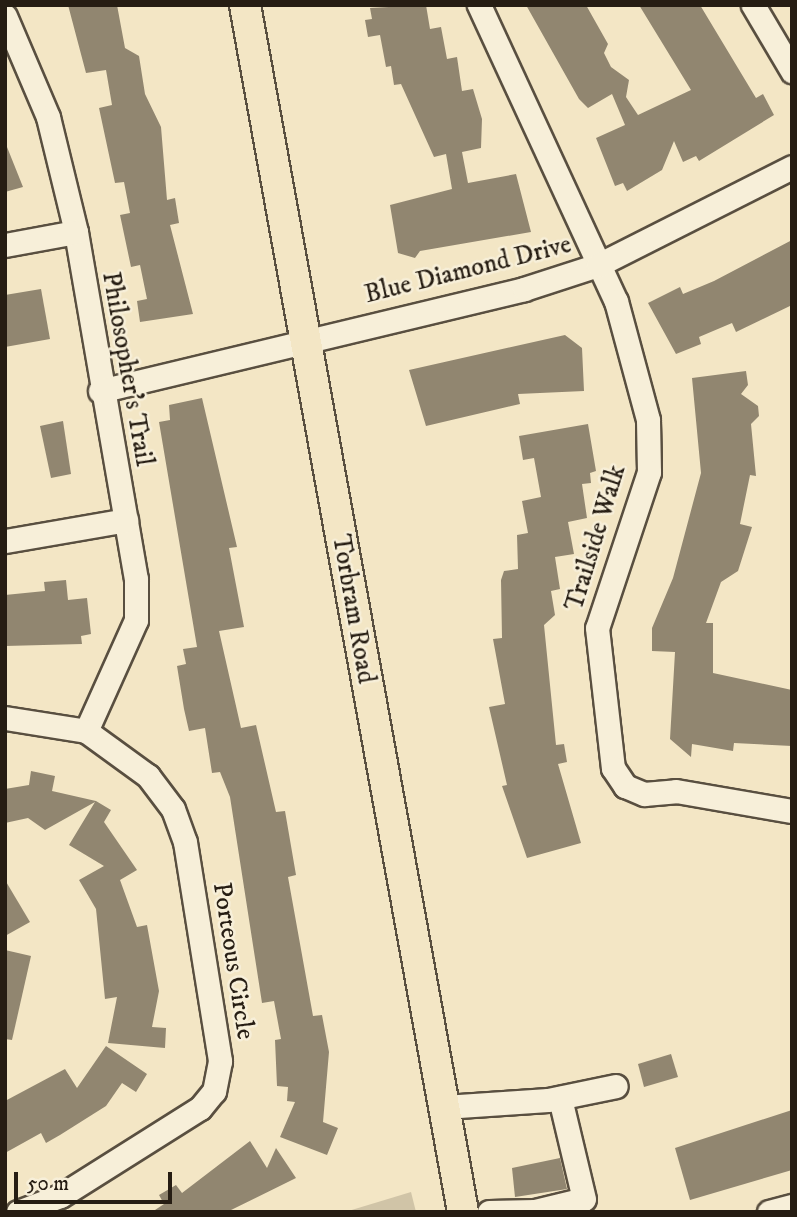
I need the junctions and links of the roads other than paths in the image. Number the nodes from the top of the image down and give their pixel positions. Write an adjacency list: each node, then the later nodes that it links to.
1 (245, 5): 10 (main road, Torbram Road)
2 (479, 5): 9 (street, Trailside Walk)
3 (754, 5): 5 (street)
4 (5, 16): 7 (street, Philosopher's Trail)
5 (792, 71)
6 (792, 167): 9 (street, Blue Diamond Drive)
7 (76, 232): 8 (street); 11 (street, Philosopher's Trail)
8 (5, 245)
9 (598, 265): 10 (street, Blue Diamond Drive); 16 (street, Trailside Walk)
10 (304, 339): 11 (street, Blue Diamond Drive); 19 (main road, Torbram Road)
11 (100, 391): 12 (street, Philosopher's Trail)
12 (127, 520): 13 (street); 15 (street, Philosopher's Trail)
13 (5, 541)
14 (5, 718): 15 (street, Porteous Circle)
15 (86, 731): 20 (street, Porteous Circle)
16 (792, 811)
17 (617, 1086): 18 (street)
18 (561, 1098): 19 (street); 24 (street)
19 (444, 1108): 23 (main road, Torbram Road)
20 (62, 1204): 22 (street, Porteous Circle)
21 (792, 1206): 25 (street)
22 (18, 1212)
23 (463, 1212)
24 (489, 1212)
25 (769, 1212)

